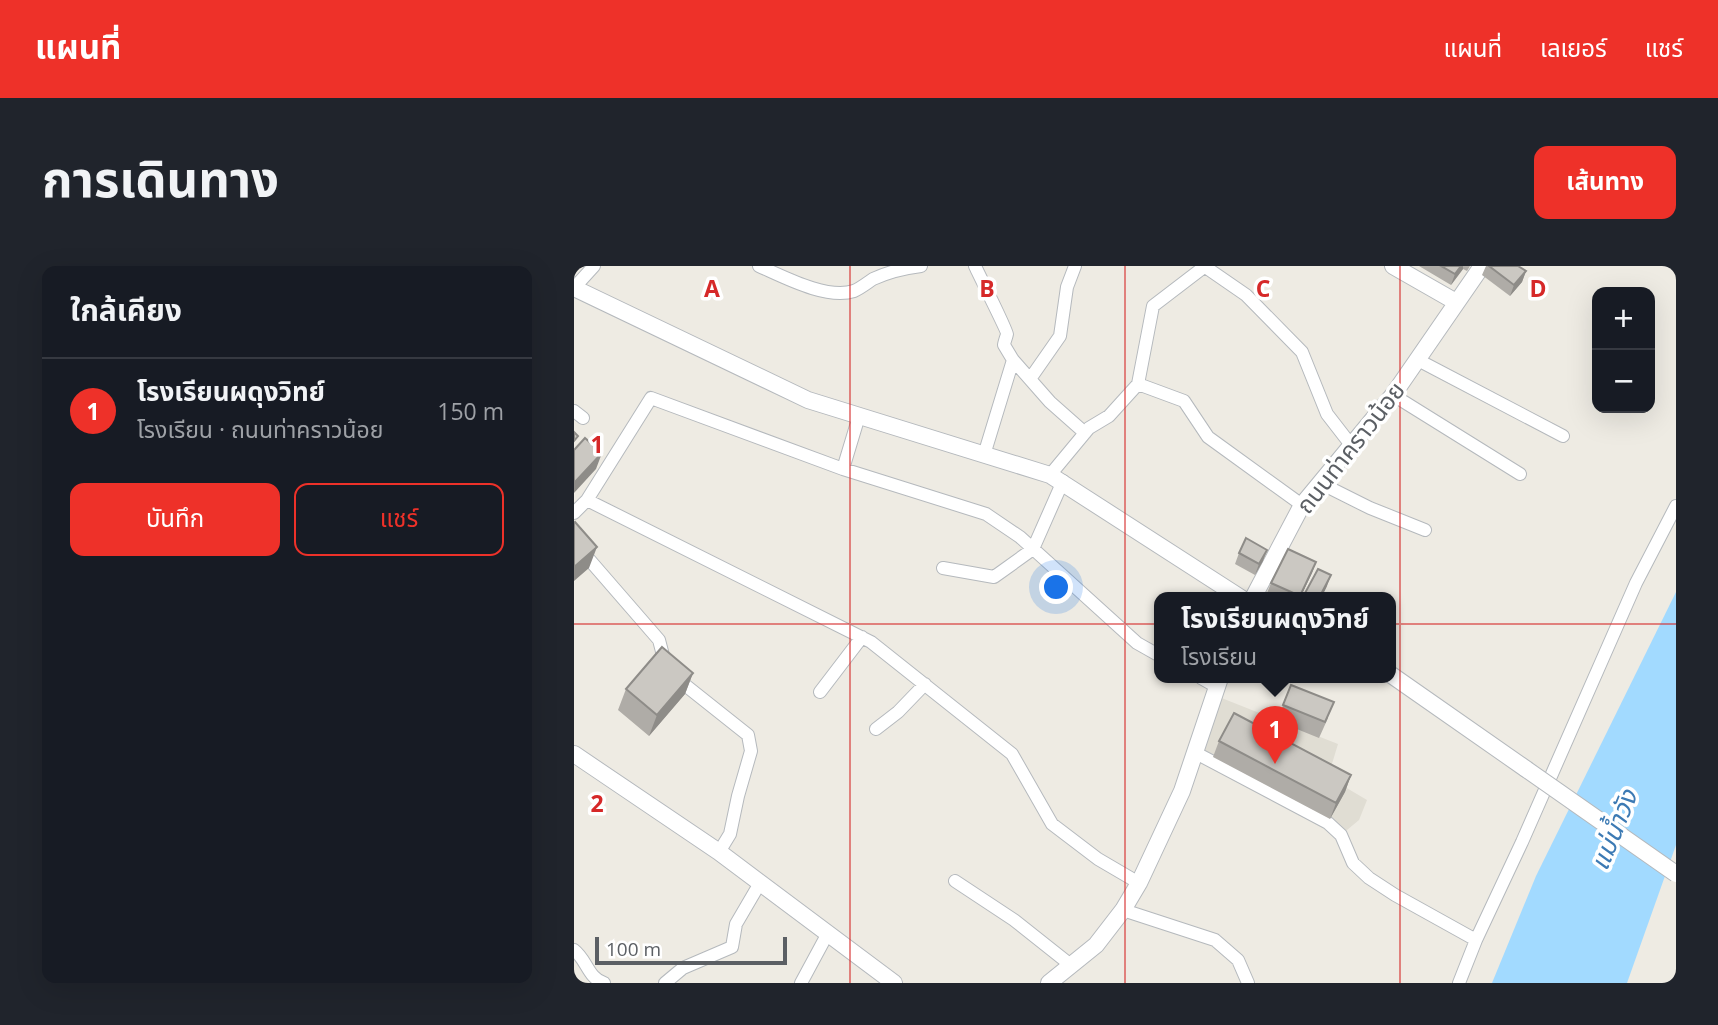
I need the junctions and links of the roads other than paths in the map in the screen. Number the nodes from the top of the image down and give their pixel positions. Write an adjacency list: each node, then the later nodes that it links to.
1 (594, 266): 9 (street)
2 (759, 266): 3 (street)
3 (921, 266)
4 (975, 266): 11 (street)
5 (1075, 266): 13 (street)
6 (1204, 266): 14 (street); 19 (street)
7 (1393, 266): 10 (street)
8 (1482, 266): 10 (street, ถนนท่าคราวน้อย)
9 (574, 288): 16 (street)
10 (1456, 302): 12 (street, ถนนท่าคราวน้อย)
11 (1013, 360): 13 (street); 20 (street)
12 (1418, 360): 15 (street, ถนนท่าคราวน้อย); 18 (street)
13 (1030, 379): 17 (street)
14 (1138, 384): 17 (street); 26 (street)
15 (1393, 394): 19 (street, ถนนท่าคราวน้อย); 22 (street)
16 (859, 416): 20 (street); 21 (street)
17 (1085, 433): 23 (street)
18 (1563, 436)
19 (1351, 445): 24 (street, ถนนท่าคราวน้อย)
20 (984, 454): 23 (street)
21 (843, 469): 25 (street); 31 (street)
22 (1520, 474)
23 (1056, 478): 31 (street); 33 (street)
24 (1320, 483): 26 (street, ถนนท่าคราวน้อย); 29 (street)
25 (587, 500): 28 (street); 35 (street)
26 (1302, 505): 34 (street, ถนนท่าคราวน้อย)
27 (1676, 506): 51 (street)
28 (574, 513)
29 (1425, 530)
30 (574, 542): 44 (street)
31 (1033, 549): 32 (street); 36 (street)
32 (943, 568)
33 (1232, 592)
34 (1256, 592)
35 (862, 637): 39 (street); 40 (street)
36 (1154, 653)
37 (1396, 678): 45 (street, bridge)
38 (1218, 683): 42 (street)
39 (925, 684): 41 (street); 48 (street)
40 (820, 692)
41 (876, 729)
42 (1194, 752): 48 (street); 51 (street)
43 (574, 754): 44 (street)
44 (719, 852): 47 (street)
45 (1676, 874)
46 (955, 881): 53 (street)
47 (760, 883): 50 (street); 55 (street)
48 (1139, 883): 49 (street)
49 (1123, 910): 53 (street); 59 (street)
50 (828, 933): 56 (street); 57 (street)
51 (1476, 940): 60 (street)
52 (574, 950): 54 (street)
53 (1073, 966): 58 (street)
54 (604, 983)
55 (665, 983)
56 (801, 983)
57 (894, 983)
58 (1049, 983)
59 (1248, 983)
60 (1460, 983)

